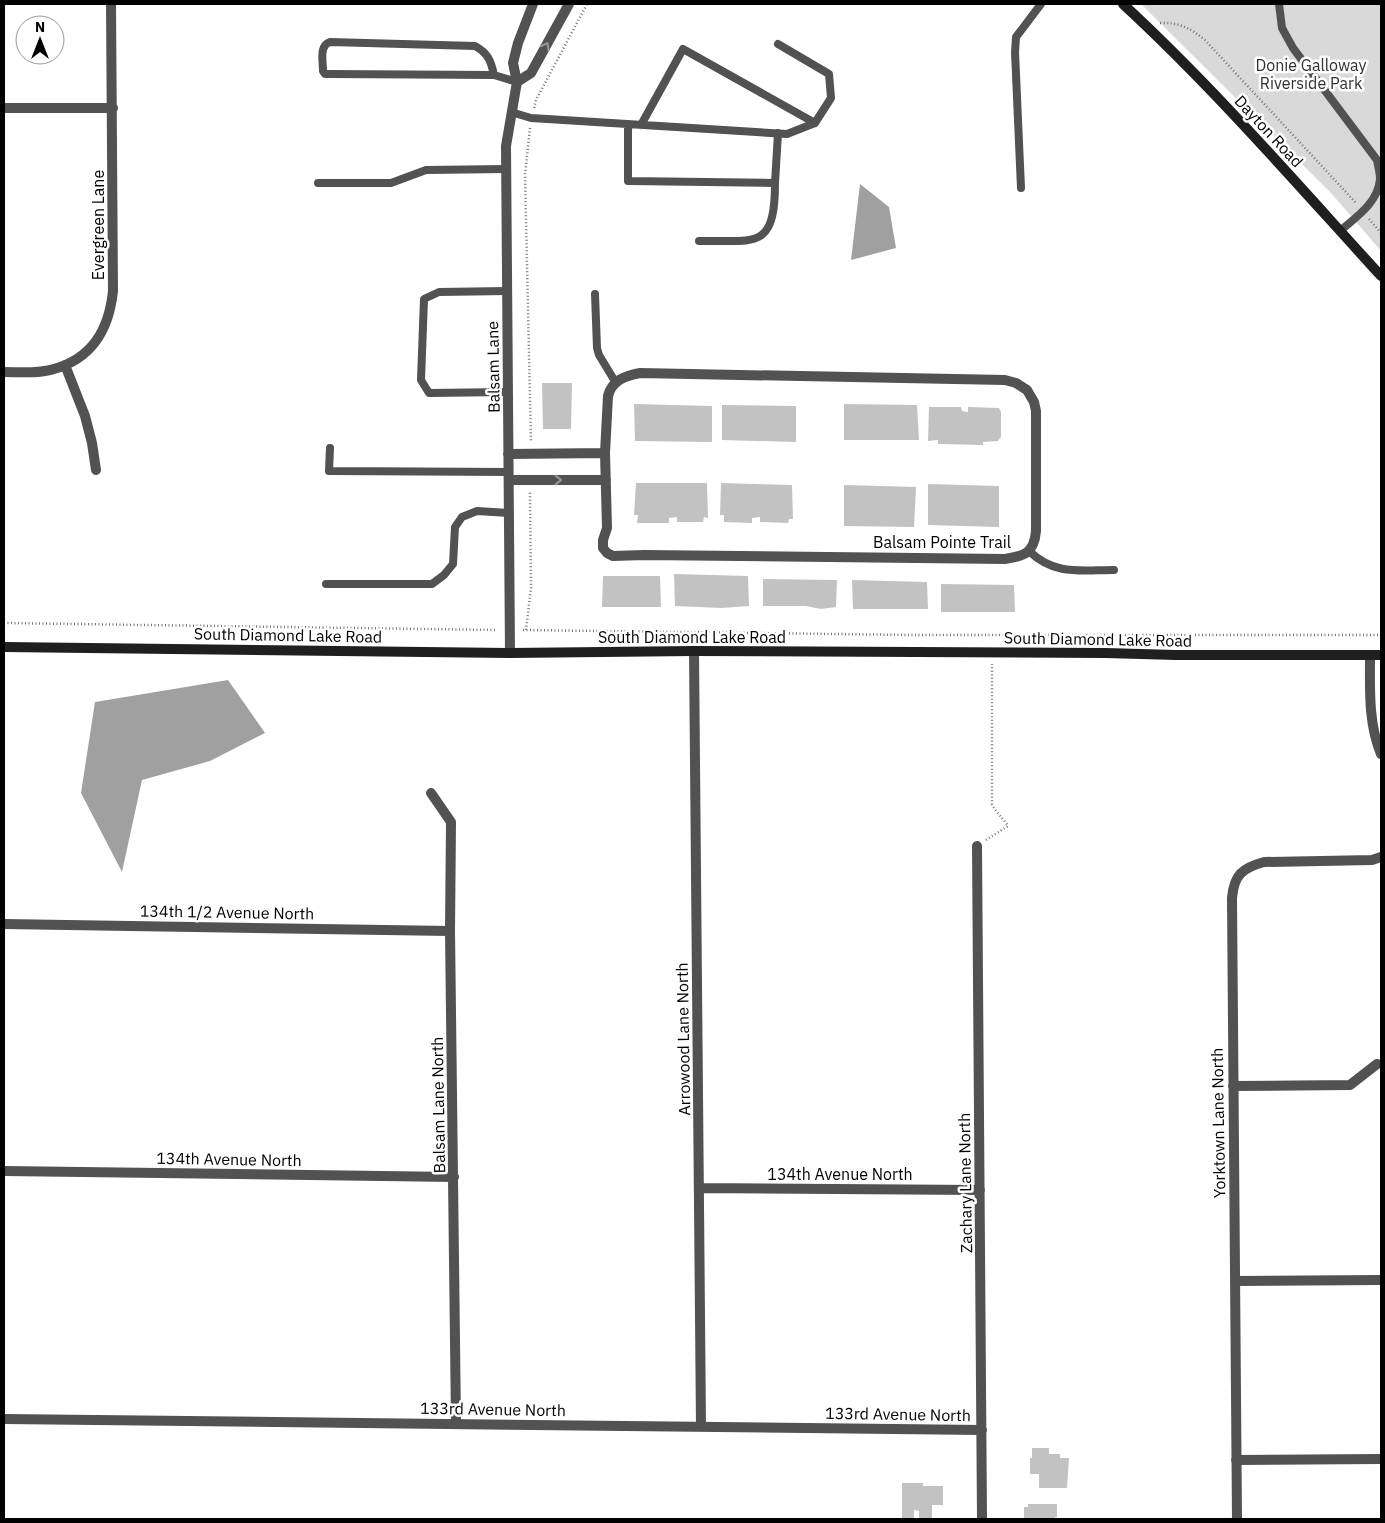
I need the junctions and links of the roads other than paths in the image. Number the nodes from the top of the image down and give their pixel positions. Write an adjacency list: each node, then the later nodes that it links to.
1 (111, 4): 11 (street, Evergreen Lane)
2 (534, 4): 9 (street, Balsam Lane)
3 (569, 4): 9 (street, one-way to 3)
4 (1041, 4): 20 (lane)
5 (1123, 4): 21 (street, Dayton Road)
6 (1279, 4): 21 (lane)
7 (778, 44): 13 (lane)
8 (494, 75): 8 (lane); 9 (lane)
9 (517, 82): 12 (street, Balsam Lane)
10 (4, 108): 11 (street)
11 (113, 108): 26 (street, Evergreen Lane)
12 (511, 112): 14 (lane); 17 (street, Balsam Lane)
13 (816, 123): 15 (lane); 16 (lane)
14 (628, 124): 15 (lane); 19 (lane)
15 (641, 125): 16 (lane)
16 (778, 133): 19 (lane)
17 (506, 169): 18 (lane); 24 (street, Balsam Lane)
18 (318, 183)
19 (775, 183): 22 (lane)
20 (1021, 188)
21 (1340, 231): 23 (street, Dayton Road)
22 (698, 241)
23 (1381, 276)
24 (507, 291): 29 (street, Balsam Lane); 29 (lane)
25 (595, 294): 28 (lane)
26 (65, 365): 27 (street, Evergreen Lane); 33 (street)
27 (4, 372)
28 (616, 382): 31 (street, Balsam Pointe Trail); 37 (street, Balsam Pointe Trail)
29 (508, 392): 32 (street, Balsam Lane)
30 (330, 448): 34 (lane)
31 (605, 453): 32 (street); 35 (street, Balsam Pointe Trail)
32 (508, 454): 34 (street, Balsam Lane)
33 (96, 470)
34 (509, 476): 35 (street, one-way to 35); 36 (street, Balsam Lane)
35 (606, 480): 37 (street, Balsam Pointe Trail)
36 (509, 513): 39 (lane); 42 (street, Balsam Lane)
37 (1029, 551): 38 (lane)
38 (1114, 570)
39 (326, 584)
40 (4, 646): 42 (street, South Diamond Lake Road)
41 (694, 651): 42 (street, South Diamond Lake Road); 43 (street, South Diamond Lake Road); 55 (street, Arrowood Lane North)
42 (510, 653)
43 (1370, 655): 44 (street, South Diamond Lake Road); 45 (street)
44 (1381, 655)
45 (1381, 754)
46 (431, 793): 50 (street, Balsam Lane North)
47 (976, 846): 56 (street, Zachary Lane North)
48 (1381, 857): 52 (street, Yorktown Lane North)
49 (4, 924): 50 (street, 134th 1/2 Avenue North)
50 (450, 931): 54 (street, Balsam Lane North)
51 (1377, 1064): 52 (street)
52 (1233, 1086): 57 (street, Yorktown Lane North)
53 (4, 1171): 54 (street, 134th Avenue North)
54 (454, 1177): 60 (street, Balsam Lane North)
55 (700, 1188): 56 (street, 134th Avenue North); 61 (street, Arrowood Lane North)
56 (980, 1190): 62 (street, Zachary Lane North)
57 (1235, 1280): 58 (street); 64 (street, Yorktown Lane North)
58 (1381, 1280)
59 (4, 1419): 60 (street, 133rd Avenue North)
60 (456, 1424): 61 (street, 133rd Avenue North)
61 (701, 1427): 62 (street, 133rd Avenue North)
62 (982, 1430): 65 (street, Zachary Lane North)
63 (1381, 1459): 64 (street)
64 (1236, 1460): 66 (street, Yorktown Lane North)
65 (982, 1519)
66 (1237, 1519)

